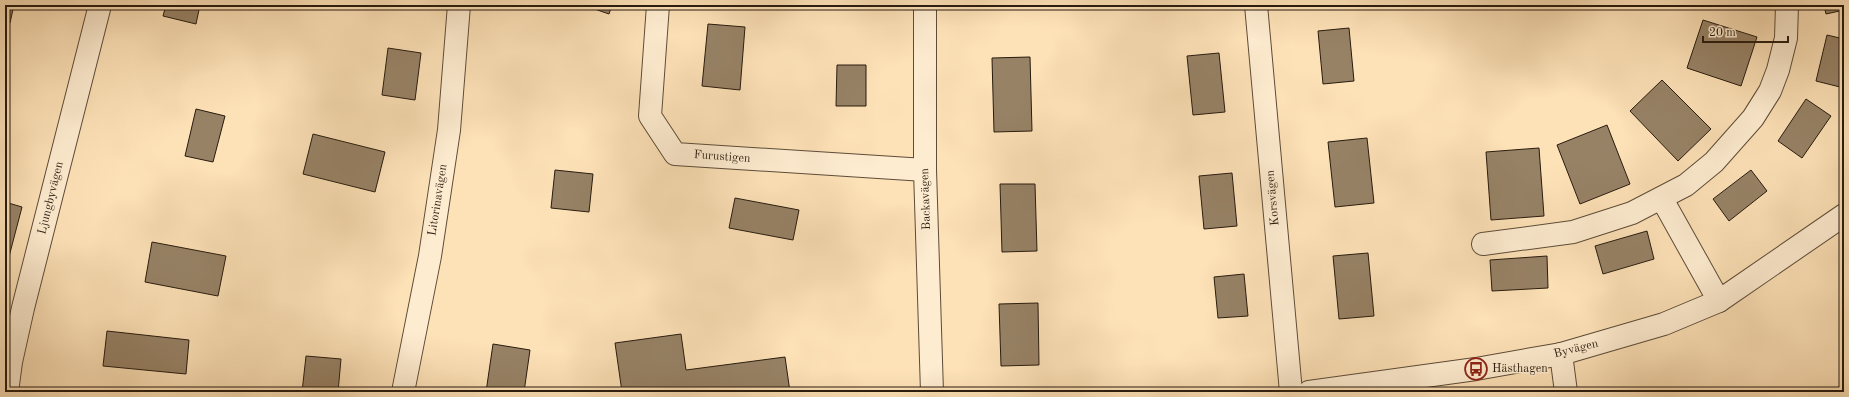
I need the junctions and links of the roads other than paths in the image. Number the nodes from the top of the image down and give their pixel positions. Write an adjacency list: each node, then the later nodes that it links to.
1 (100, 5): 13 (street, Ljungbyvägen)
2 (460, 5): 14 (street, Litorinavägen)
3 (658, 5): 7 (street, Furustigen)
4 (925, 5): 7 (street, Backavägen)
5 (1256, 5): 16 (street, Korsvägen)
6 (1787, 5): 8 (street)
7 (925, 170): 15 (street, Backavägen)
8 (1662, 199): 10 (street); 11 (street)
9 (1844, 215): 11 (street, Byvägen)
10 (1483, 244)
11 (1719, 301): 12 (street, Byvägen)
12 (1561, 354): 17 (street, Byvägen); 18 (street)
13 (7, 392)
14 (403, 392)
15 (932, 392)
16 (1291, 392)
17 (1309, 392)
18 (1566, 392)

